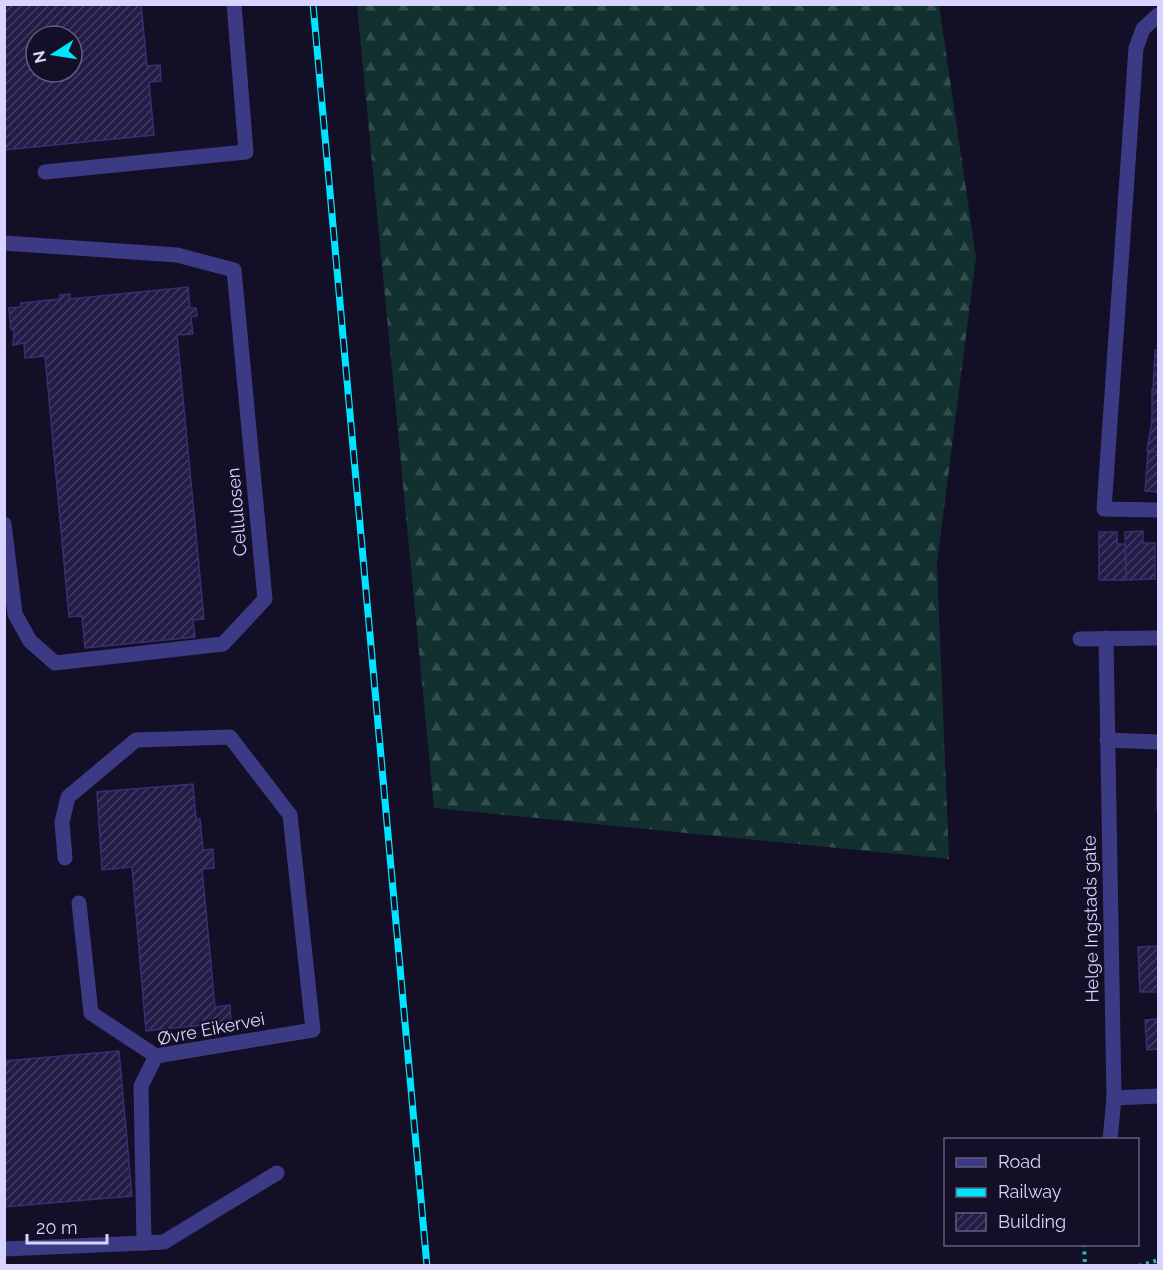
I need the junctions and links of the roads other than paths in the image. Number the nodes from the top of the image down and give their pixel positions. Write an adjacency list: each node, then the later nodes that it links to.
1 (234, 4): 3 (street)
2 (1158, 15): 5 (street)
3 (45, 172)
4 (4, 243): 6 (street, Cellulosen)
5 (1158, 510)
6 (4, 524)
7 (1106, 638): 8 (street); 9 (street); 10 (street, Helge Ingstads gate)
8 (1158, 638)
9 (1080, 639)
10 (1107, 740): 11 (street); 16 (street, Helge Ingstads gate)
11 (1158, 742)
12 (65, 858): 14 (street, Øvre Eikervei)
13 (79, 903): 14 (street)
14 (156, 1056): 19 (street, Øvre Eikervei)
15 (1158, 1096): 16 (street)
16 (1114, 1098): 17 (street, Helge Ingstads gate)
17 (1110, 1138)
18 (277, 1173): 19 (street)
19 (144, 1243): 20 (street)
20 (4, 1249)

